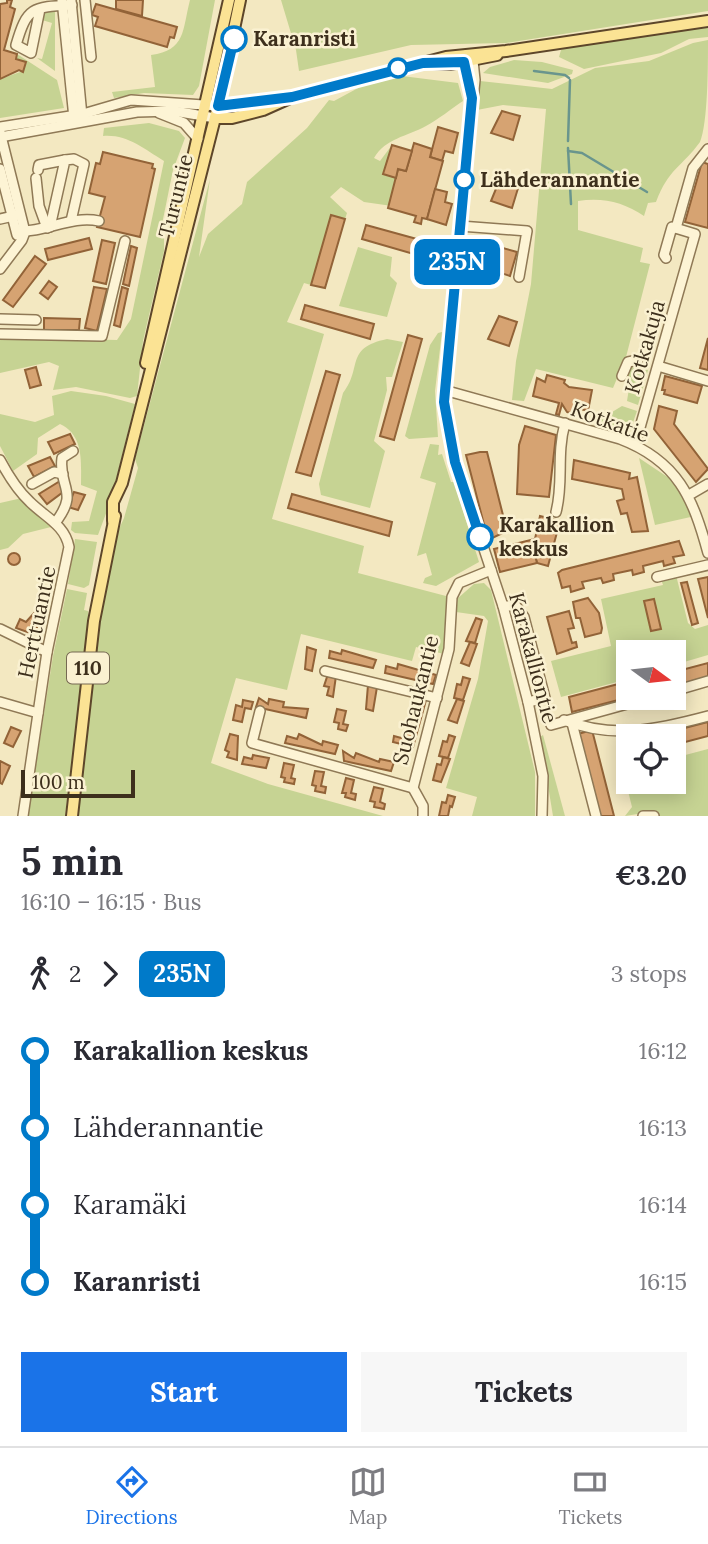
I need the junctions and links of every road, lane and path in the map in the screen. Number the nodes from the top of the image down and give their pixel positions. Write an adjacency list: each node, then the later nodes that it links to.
1 (85, 0): 7 (street)
2 (229, 0): 10 (main road, Turuntie / 110)
3 (240, 0): 10 (main road, Turuntie / 110)
4 (67, 3): 5 (street); 11 (street); 12 (street)
5 (40, 9): 5 (street)
6 (708, 20): 8 (main road)
7 (91, 57)
8 (468, 59): 10 (main road); 24 (street, Karakalliontie)
9 (157, 112): 10 (street); 13 (street); 16 (street)
10 (214, 113): 11 (street); 16 (main road, Turuntie / 110); 40 (main road, Turuntie / 110)
11 (83, 114): 12 (street); 13 (street)
12 (72, 115): 13 (street); 14 (street)
13 (80, 125): 15 (street)
14 (0, 127)
15 (1, 135): 20 (street)
16 (198, 140): 40 (main road, Turuntie / 110)
17 (708, 149): 26 (street)
18 (65, 160): 22 (street); 25 (street); 25 (street)
19 (0, 169): 20 (street)
20 (18, 215): 21 (street); 27 (street)
21 (0, 219)
22 (71, 221): 23 (street); 25 (street)
23 (99, 221)
24 (460, 226): 31 (street); 39 (street, Karakalliontie)
25 (48, 227): 27 (street)
26 (676, 228): 29 (street); 36 (street, Kotkakuja)
27 (21, 231): 30 (street)
28 (125, 241): 34 (street)
29 (666, 258)
30 (2, 263)
31 (519, 277)
32 (0, 319): 33 (street)
33 (36, 320)
34 (0, 334)
35 (638, 360): 37 (street)
36 (658, 366): 38 (street); 42 (street, Kotkakuja)
37 (622, 376)
38 (708, 381)
39 (444, 390): 41 (street, Kotkatie); 55 (street, Karakalliontie)
40 (141, 400): 76 (main road, Turuntie / 110)
41 (565, 424): 42 (street, Kotkatie); 51 (street)
42 (635, 445): 48 (street, Kotkatie)
43 (73, 451): 45 (street)
44 (0, 460): 52 (street, Herttuantie)
45 (62, 474): 46 (street); 52 (street)
46 (32, 484)
47 (708, 484): 48 (street)
48 (689, 495): 50 (street, Kotkatie)
49 (708, 506): 50 (street)
50 (696, 510): 53 (street, Kotkatie)
51 (556, 512)
52 (55, 523): 61 (street, Herttuantie)
53 (708, 553)
54 (708, 565): 56 (street)
55 (491, 570): 58 (street, Karakalliontie); 65 (street, Suohaukantie)
56 (657, 577)
57 (523, 595): 59 (street)
58 (503, 606): 59 (street); 67 (street, Karakalliontie)
59 (516, 606): 67 (street)
60 (0, 629): 61 (street)
61 (47, 652): 70 (street, Herttuantie)
62 (325, 671): 65 (street)
63 (708, 681): 64 (street)
64 (686, 687)
65 (437, 698): 74 (street, Suohaukantie)
66 (0, 702): 70 (street)
67 (528, 702): 78 (street, Karakalliontie)
68 (616, 706): 72 (street)
69 (260, 711): 74 (street)
70 (38, 713): 75 (street, Herttuantie)
71 (708, 716): 72 (street)
72 (568, 722): 73 (street); 79 (street)
73 (551, 725)
74 (413, 788): 77 (street, Suohaukantie)
75 (23, 816)
76 (72, 816)
77 (423, 816)
78 (542, 816)
79 (596, 816)
80 (643, 816): 81 (street)
81 (654, 816)

